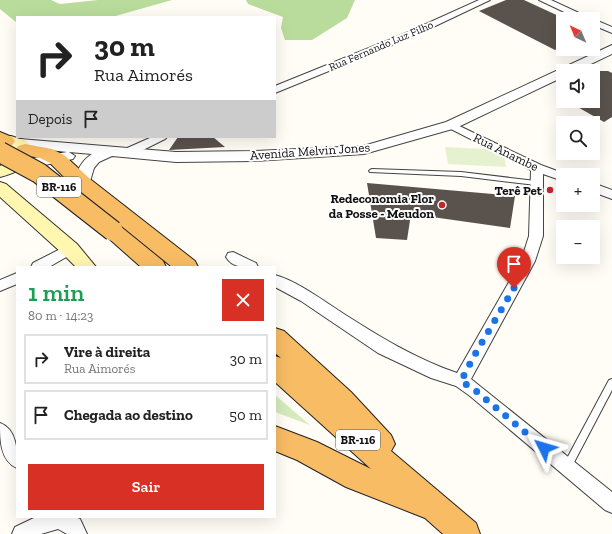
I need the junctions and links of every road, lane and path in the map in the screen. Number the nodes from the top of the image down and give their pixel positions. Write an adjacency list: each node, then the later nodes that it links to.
1 (486, 0): 9 (street, Rua Fernando Luz Filho)
2 (543, 0): 3 (street)
3 (571, 12)
4 (600, 25): 5 (street)
5 (612, 30)
6 (612, 49): 7 (street, Avenida Melvin Jones)
7 (581, 64)
8 (556, 76): 10 (street, Avenida Melvin Jones)
9 (276, 90)
10 (451, 125): 15 (street, Avenida Melvin Jones); 18 (street, Rua Anambe)
11 (159, 138): 15 (street)
12 (9, 144): 13 (street); 16 (highway); 20 (main road); 28 (highway, BR-116, bridge)
13 (91, 150): 14 (street, Avenida Melvin Jones); 16 (street)
14 (113, 150): 15 (street, Avenida Melvin Jones); 21 (street)
15 (129, 152)
16 (57, 159): 20 (street); 21 (highway)
17 (372, 171): 18 (lane)
18 (536, 176): 19 (street, Rua Anambe); 36 (street)
19 (556, 177)
20 (3, 178): 24 (main road)
21 (83, 184): 29 (highway)
22 (600, 190): 23 (street)
23 (612, 195)
24 (70, 249): 26 (street); 27 (main road)
25 (233, 257): 30 (street)
26 (40, 266)
27 (86, 266)
28 (154, 266)
29 (186, 266)
30 (248, 266)
31 (16, 278): 33 (street)
32 (276, 281): 36 (street)
33 (0, 286)
34 (276, 339): 43 (highway)
35 (276, 368): 43 (highway, BR-116)
36 (461, 381): 41 (street)
37 (612, 382): 41 (lane)
38 (0, 430): 40 (street)
39 (276, 438): 43 (highway)
40 (16, 458)
41 (566, 467): 42 (street)
42 (612, 504)
43 (442, 512): 46 (highway, BR-116)
44 (22, 534): 45 (street)
45 (77, 534)
46 (465, 534)

